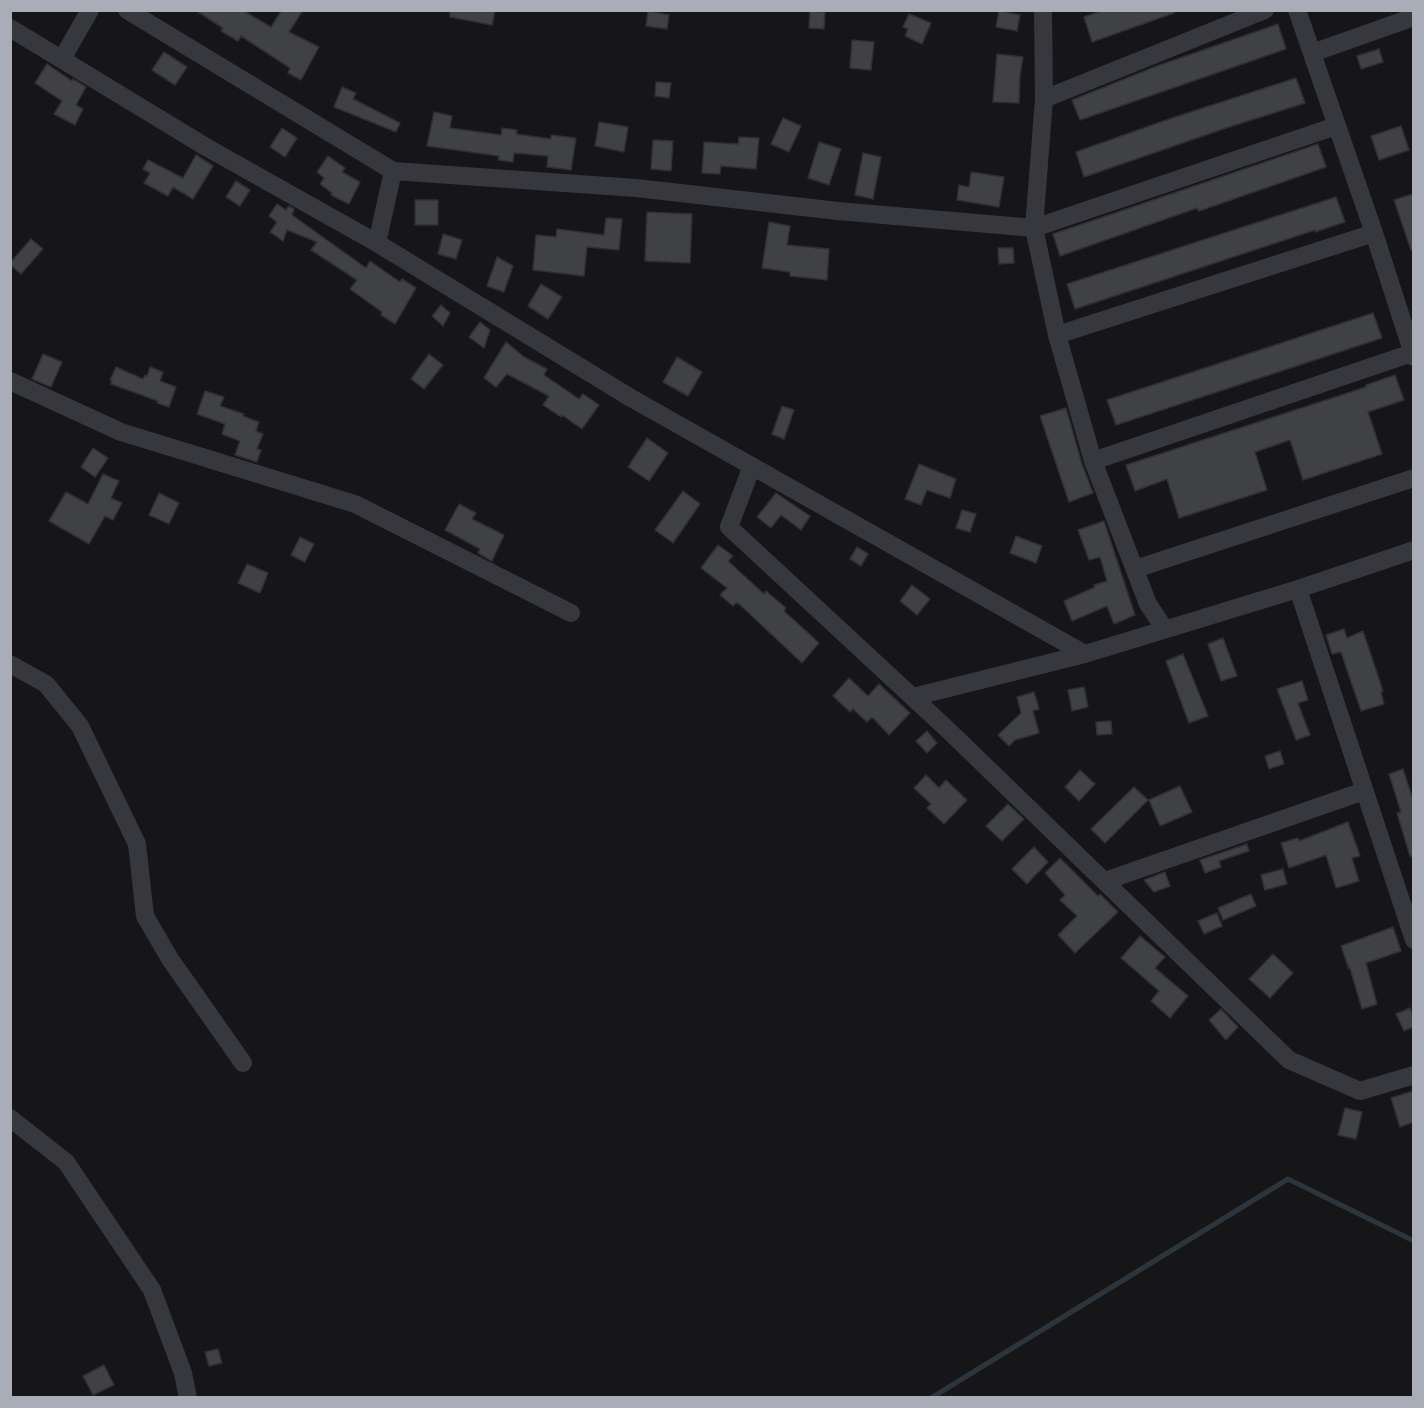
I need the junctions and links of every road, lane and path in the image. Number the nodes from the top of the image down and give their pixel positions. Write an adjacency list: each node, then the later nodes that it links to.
1 (90, 10): 9 (street)
2 (127, 10): 12 (street)
3 (1043, 10): 10 (street)
4 (1265, 10): 10 (street)
5 (1297, 10): 8 (street)
6 (1413, 17): 8 (street)
7 (10, 28): 9 (street)
8 (1312, 53): 11 (street)
9 (62, 59): 15 (street)
10 (1044, 99): 13 (street)
11 (1336, 126): 13 (street); 14 (street)
12 (393, 171): 13 (street); 15 (street)
13 (1034, 228): 16 (street)
14 (1374, 233): 16 (street); 17 (street)
15 (376, 243): 20 (street)
16 (1057, 335): 19 (street)
17 (1413, 355): 19 (street)
18 (10, 381): 25 (street)
19 (1094, 461): 23 (street)
20 (752, 466): 27 (street); 29 (street)
21 (1413, 478): 23 (street)
22 (1413, 550): 24 (street)
23 (1135, 569): 26 (street)
24 (1298, 589): 26 (street); 30 (street)
25 (571, 613)
26 (1164, 628): 27 (street)
27 (1084, 654): 29 (street)
28 (10, 664): 33 (street)
29 (912, 697): 31 (street)
30 (1364, 791): 31 (street); 32 (street)
31 (1104, 881): 34 (street)
32 (1413, 940)
33 (243, 1063)
34 (1413, 1076)
35 (10, 1118): 36 (street)
36 (188, 1398)

